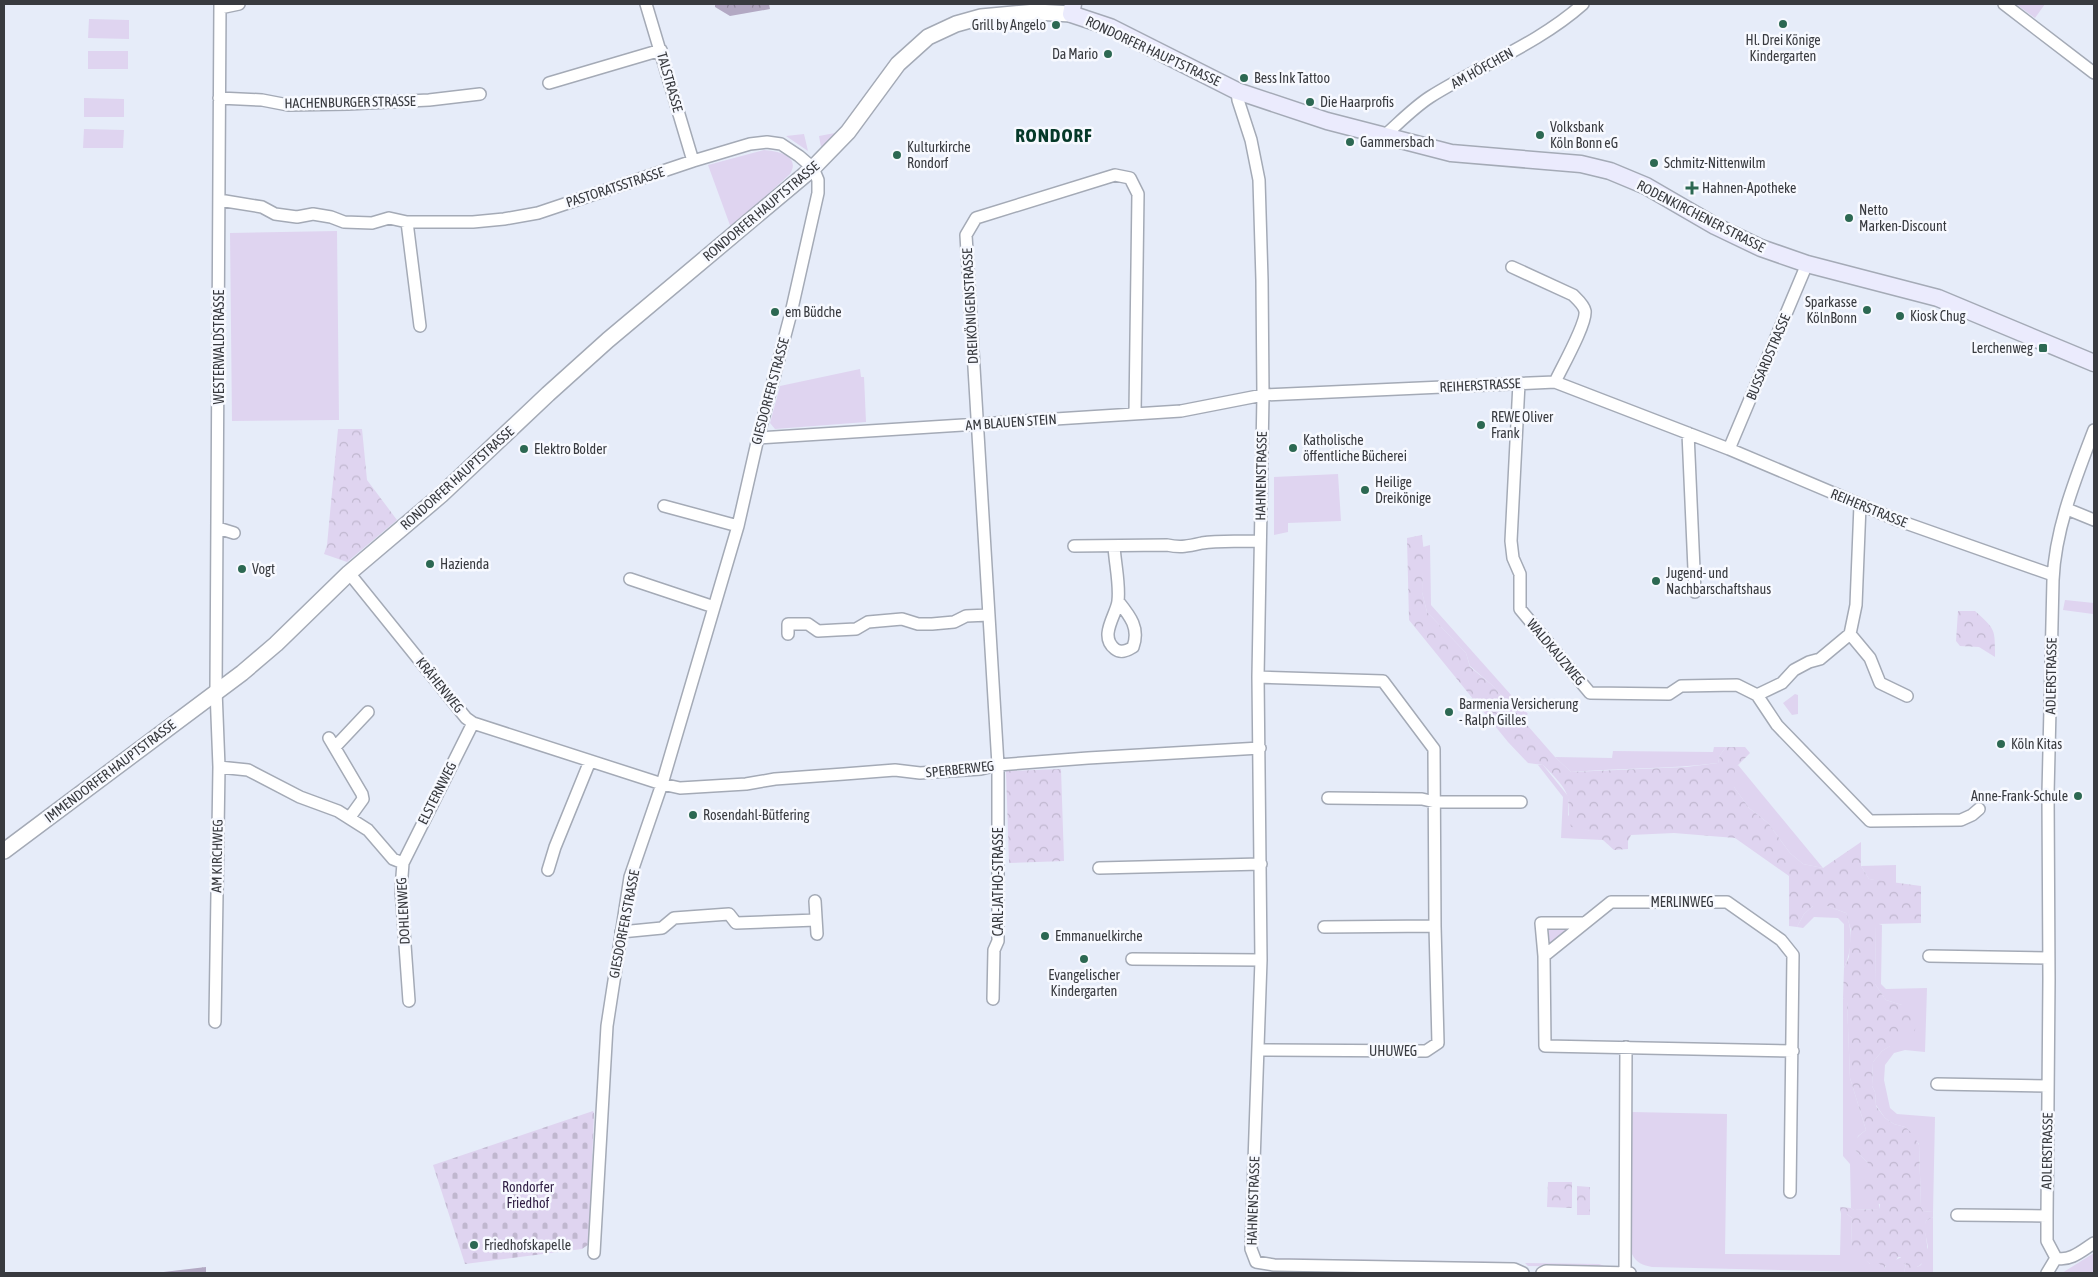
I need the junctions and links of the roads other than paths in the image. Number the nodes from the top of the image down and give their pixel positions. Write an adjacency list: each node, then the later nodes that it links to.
1 (239, 4): 5 (street)
2 (646, 4): 7 (street, TALSTRASSE)
3 (1583, 4): 13 (street, AM HÖFCHEN)
4 (2004, 4): 8 (street)
5 (220, 6): 12 (street, WESTERWALDSTRASSE)
6 (1072, 9): 10 (main road, RONDORFER HAUPTSTRASSE); 15 (street, RONDORFER HAUPTSTRASSE)
7 (661, 50): 9 (street); 14 (street, TALSTRASSE)
8 (2094, 72)
9 (549, 83)
10 (1237, 91): 13 (main road, RONDORFER HAUPTSTRASSE); 24 (street, HAHNENSTRASSE)
11 (480, 94): 12 (street, HACHENBURGER STRASSE)
12 (219, 98): 16 (street, WESTERWALDSTRASSE)
13 (1383, 137): 18 (main road, RODENKIRCHENER STRASSE)
14 (693, 161): 15 (street, PASTORATSSTRASSE); 17 (street, PASTORATSSTRASSE)
15 (813, 168): 29 (street, GIESDORFER STRASSE); 41 (street, RONDORFER HAUPTSTRASSE)
16 (219, 200): 17 (street, PASTORATSSTRASSE); 36 (street, WESTERWALDSTRASSE)
17 (407, 222): 20 (street)
18 (1807, 264): 21 (main road, RODENKIRCHENER STRASSE); 30 (street, BUSSARDSTRASSE)
19 (1512, 267): 22 (street)
20 (420, 326)
21 (2094, 363)
22 (1555, 382): 23 (street, REIHERSTRASSE); 28 (street, REIHERSTRASSE)
23 (1519, 383): 24 (street, REIHERSTRASSE); 52 (street, WALDKAUZWEG)
24 (1262, 395): 25 (street, AM BLAUEN STEIN); 38 (street, HAHNENSTRASSE)
25 (1135, 413): 26 (street, AM BLAUEN STEIN); 26 (street, DREIKÖNIGENSTRASSE)
26 (977, 424): 29 (street, AM BLAUEN STEIN); 47 (street, DREIKÖNIGENSTRASSE)
27 (2094, 430): 33 (street, ADLERSTRASSE)
28 (1688, 433): 30 (street, REIHERSTRASSE); 44 (street)
29 (758, 438): 35 (street, GIESDORFER STRASSE)
30 (1729, 449): 31 (street, REIHERSTRASSE)
31 (1860, 505): 42 (street, REIHERSTRASSE); 49 (street)
32 (664, 506): 35 (street)
33 (2067, 509): 34 (street); 42 (street, ADLERSTRASSE)
34 (2094, 520)
35 (738, 526): 46 (street, GIESDORFER STRASSE)
36 (218, 528): 37 (street); 51 (street, WESTERWALDSTRASSE)
37 (234, 533)
38 (1259, 541): 40 (street); 50 (street, HAHNENSTRASSE)
39 (1074, 546): 40 (street)
40 (1114, 546): 45 (street)
41 (348, 573): 51 (street, RONDORFER HAUPTSTRASSE); 55 (street, KRÄHENWEG)
42 (2053, 575): 80 (street, ADLERSTRASSE)
43 (630, 579): 46 (street)
44 (1695, 592)
45 (1118, 601)
46 (714, 607): 60 (street, GIESDORFER STRASSE)
47 (989, 615): 48 (street); 58 (street, DREIKÖNIGENSTRASSE)
48 (788, 634)
49 (1850, 634): 52 (street); 53 (street)
50 (1258, 677): 56 (street, HAHNENSTRASSE); 62 (street, UHUWEG)
51 (216, 690): 59 (street, AM KIRCHWEG); 66 (street, IMMENDORFER HAUPTSTRASSE)
52 (1757, 695): 64 (street)
53 (1907, 696)
54 (368, 712): 65 (street)
55 (473, 723): 57 (street, KRÄHENWEG); 67 (street, ELSTERNWEG)
56 (1260, 748): 58 (street, SPERBERWEG); 68 (street, HAHNENSTRASSE)
57 (590, 762): 60 (street, KRÄHENWEG); 70 (street)
58 (998, 765): 60 (street, SPERBERWEG); 83 (street, CARL-JATHO-STRASSE)
59 (218, 767): 65 (street, DOHLENWEG); 85 (street, AM KIRCHWEG)
60 (662, 784): 76 (street, GIESDORFER STRASSE)
61 (1328, 798): 62 (street)
62 (1435, 802): 63 (street); 74 (street, UHUWEG)
63 (1521, 802)
64 (1978, 809)
65 (350, 817): 67 (street, DOHLENWEG)
66 (4, 851)
67 (403, 863): 84 (street, DOHLENWEG)
68 (1260, 864): 69 (street); 82 (street, HAHNENSTRASSE)
69 (1100, 868)
70 (548, 870)
71 (815, 901): 72 (street)
72 (816, 920): 76 (street); 77 (street)
73 (1583, 924): 78 (street, MERLINWEG); 78 (street); 88 (street, MERLINWEG)
74 (1435, 926): 75 (street); 87 (street, UHUWEG)
75 (1324, 927)
76 (621, 932): 95 (street, GIESDORFER STRASSE)
77 (817, 934)
78 (1544, 956): 86 (street)
79 (1929, 956): 80 (street)
80 (2049, 958): 90 (street, ADLERSTRASSE)
81 (1132, 959): 82 (street)
82 (1261, 960): 87 (street, HAHNENSTRASSE)
83 (993, 999)
84 (409, 1001)
85 (215, 1022)
86 (1626, 1047): 88 (street); 99 (street)
87 (1259, 1050): 97 (street, HAHNENSTRASSE)
88 (1793, 1051): 91 (street, MERLINWEG)
89 (1937, 1084): 90 (street)
90 (2048, 1086): 93 (street, ADLERSTRASSE)
91 (1790, 1192)
92 (1957, 1215): 93 (street)
93 (2047, 1216): 96 (street, ADLERSTRASSE)
94 (2094, 1243): 96 (street)
95 (594, 1253)
96 (2056, 1258): 100 (street)
97 (1523, 1273)
98 (1542, 1273): 99 (street)
99 (1627, 1273)
100 (2047, 1273)

